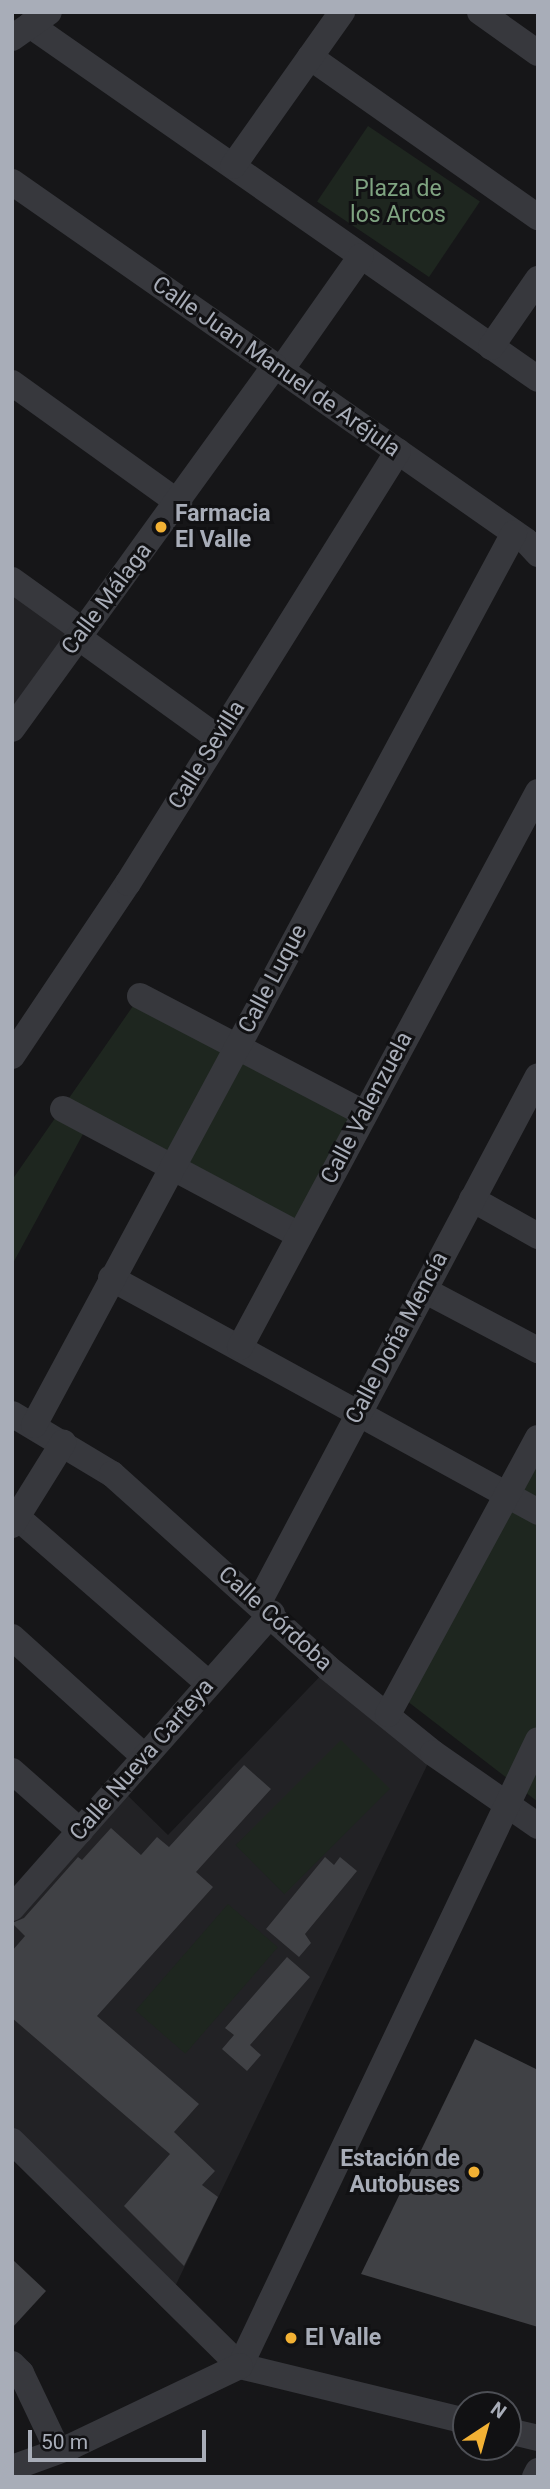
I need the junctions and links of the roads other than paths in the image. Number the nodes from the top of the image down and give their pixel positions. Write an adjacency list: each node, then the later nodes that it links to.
1 (342, 12): 5 (street)
2 (480, 12): 4 (street)
3 (31, 25): 6 (street)
4 (538, 53)
5 (310, 57): 6 (street); 8 (street)
6 (233, 166): 9 (street)
7 (12, 182): 12 (street, Calle Juan Manuel de Aréjula)
8 (538, 218)
9 (361, 256): 11 (street); 12 (street, Calle Málaga)
10 (538, 279): 11 (street)
11 (491, 347): 13 (street)
12 (278, 368): 15 (street, Calle Juan Manuel de Aréjula); 16 (street, Calle Málaga)
13 (538, 379)
14 (12, 383): 16 (street)
15 (398, 452): 17 (street, Calle Juan Manuel de Aréjula); 21 (street, Calle Sevilla)
16 (179, 503): 19 (street, Calle Málaga)
17 (529, 538): 24 (street, Calle Luque)
18 (12, 580): 19 (street)
19 (80, 634): 20 (street, Calle Málaga); 21 (street)
20 (12, 729)
21 (218, 738): 25 (street, Calle Sevilla)
22 (538, 792): 28 (street, Calle Valenzuela)
23 (140, 996): 24 (street)
24 (237, 1046): 28 (street); 29 (street, Calle Luque)
25 (14, 1049)
26 (538, 1076): 30 (street, Calle Doña Mencía)
27 (63, 1109): 29 (street)
28 (364, 1114): 31 (street, Calle Valenzuela)
29 (172, 1168): 31 (street); 33 (street, Calle Luque)
30 (471, 1199): 32 (street); 34 (street, Calle Doña Mencía)
31 (299, 1235): 35 (street, Calle Valenzuela)
32 (538, 1236)
33 (111, 1278): 35 (street); 38 (street, Calle Luque)
34 (424, 1290): 36 (street); 37 (street, Calle Doña Mencía)
35 (240, 1347): 37 (street)
36 (538, 1350)
37 (356, 1413): 41 (street); 44 (street, Calle Doña Mencía)
38 (23, 1419): 40 (street, Calle Córdoba)
39 (538, 1438): 41 (street)
40 (63, 1443): 43 (street); 44 (street, Calle Córdoba)
41 (507, 1495): 42 (street); 47 (street)
42 (538, 1512)
43 (15, 1521): 46 (street)
44 (265, 1607): 46 (street, Calle Nueva Carteya); 47 (street, Calle Córdoba)
45 (12, 1637): 49 (street)
46 (209, 1684): 49 (street, Calle Nueva Carteya)
47 (388, 1714): 51 (street, Calle Córdoba)
48 (538, 1741): 51 (street)
49 (145, 1757): 53 (street, Calle Nueva Carteya)
50 (12, 1771): 53 (street)
51 (507, 1807): 52 (street, Calle Córdoba); 57 (street)
52 (538, 1825)
53 (80, 1831): 54 (street, Calle Nueva Carteya)
54 (12, 1907)
55 (12, 2141): 57 (street)
56 (12, 2364): 59 (street)
57 (240, 2366): 58 (street); 59 (street)
58 (452, 2418)
59 (58, 2451): 60 (street)
60 (12, 2468)
61 (538, 2471): 62 (street)
62 (535, 2477)

